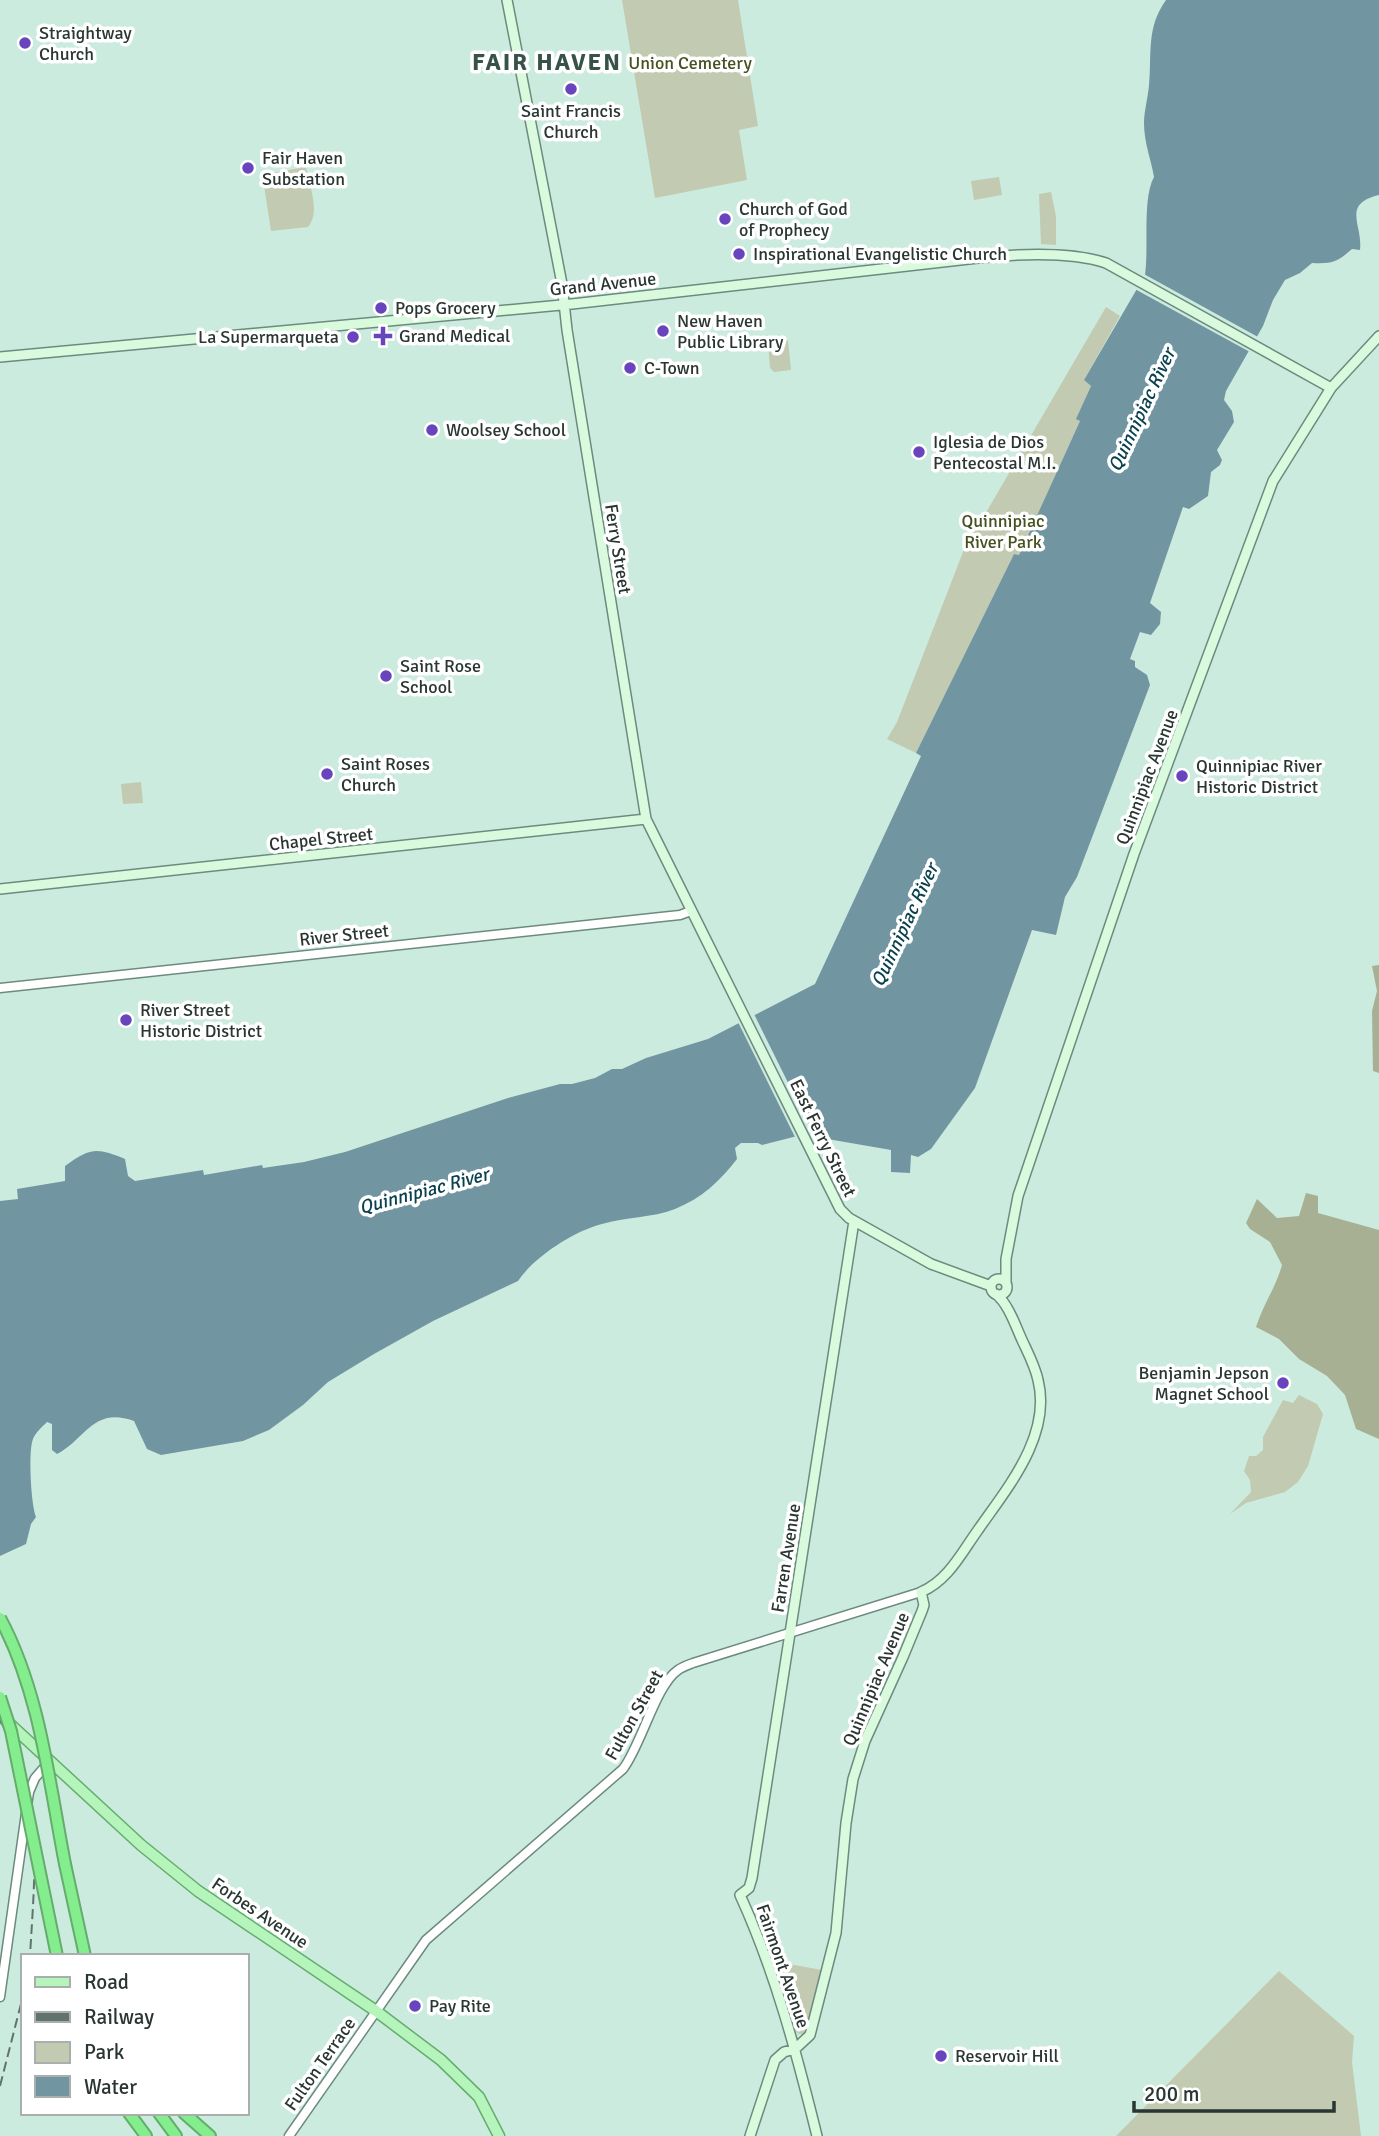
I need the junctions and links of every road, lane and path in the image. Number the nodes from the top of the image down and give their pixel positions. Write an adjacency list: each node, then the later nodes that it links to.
1 (507, 0): 2 (main road, Ferry Street)
2 (565, 304): 4 (main road, Grand Avenue); 5 (main road, Grand Avenue); 6 (main road, Ferry Street)
3 (1379, 336): 5 (main road, Quinnipiac Avenue)
4 (0, 357)
5 (1331, 388): 12 (main road, Quinnipiac Avenue)
6 (646, 819): 7 (main road, Chapel Street); 8 (main road, Ferry Street)
7 (0, 889)
8 (691, 911): 9 (street, River Street); 10 (main road, Ferry Street)
9 (0, 988)
10 (776, 1077): 11 (main road, East Ferry Street)
11 (854, 1221): 13 (main road, East Ferry Street); 18 (main road, Farren Avenue)
12 (1006, 1259): 13 (main road, Quinnipiac Avenue); 14 (main road, Quinnipiac Avenue)
13 (994, 1286): 14 (main road, East Ferry Street); 14 (main road); 15 (main road, Quinnipiac Avenue)
14 (1006, 1286): 15 (main road, Quinnipiac Avenue)
15 (1010, 1313): 16 (main road, Quinnipiac Avenue)
16 (921, 1592): 18 (street, Fulton Street); 27 (main road, Quinnipiac Avenue)
17 (0, 1618): 24 (highway, bridge)
18 (790, 1633): 22 (main road, Farren Avenue); 26 (street, Fulton Street)
19 (0, 1697): 23 (highway, bridge)
20 (0, 1715): 21 (main road, Forbes Avenue)
21 (50, 1760): 25 (street); 26 (main road, Forbes Avenue)
22 (740, 1895): 27 (main road, Fairmont Avenue)
23 (57, 1954)
24 (85, 1954)
25 (0, 1997)
26 (376, 2011): 34 (street, Fulton Terrace); 35 (main road, Forbes Avenue)
27 (795, 2049): 36 (main road, Quinnipiac Avenue); 37 (main road, Fairmont Avenue)
28 (130, 2115): 31 (highway)
29 (160, 2115): 32 (highway)
30 (186, 2115): 33 (highway)
31 (146, 2136)
32 (176, 2136)
33 (210, 2136)
34 (289, 2136)
35 (499, 2136)
36 (750, 2136)
37 (817, 2136)

